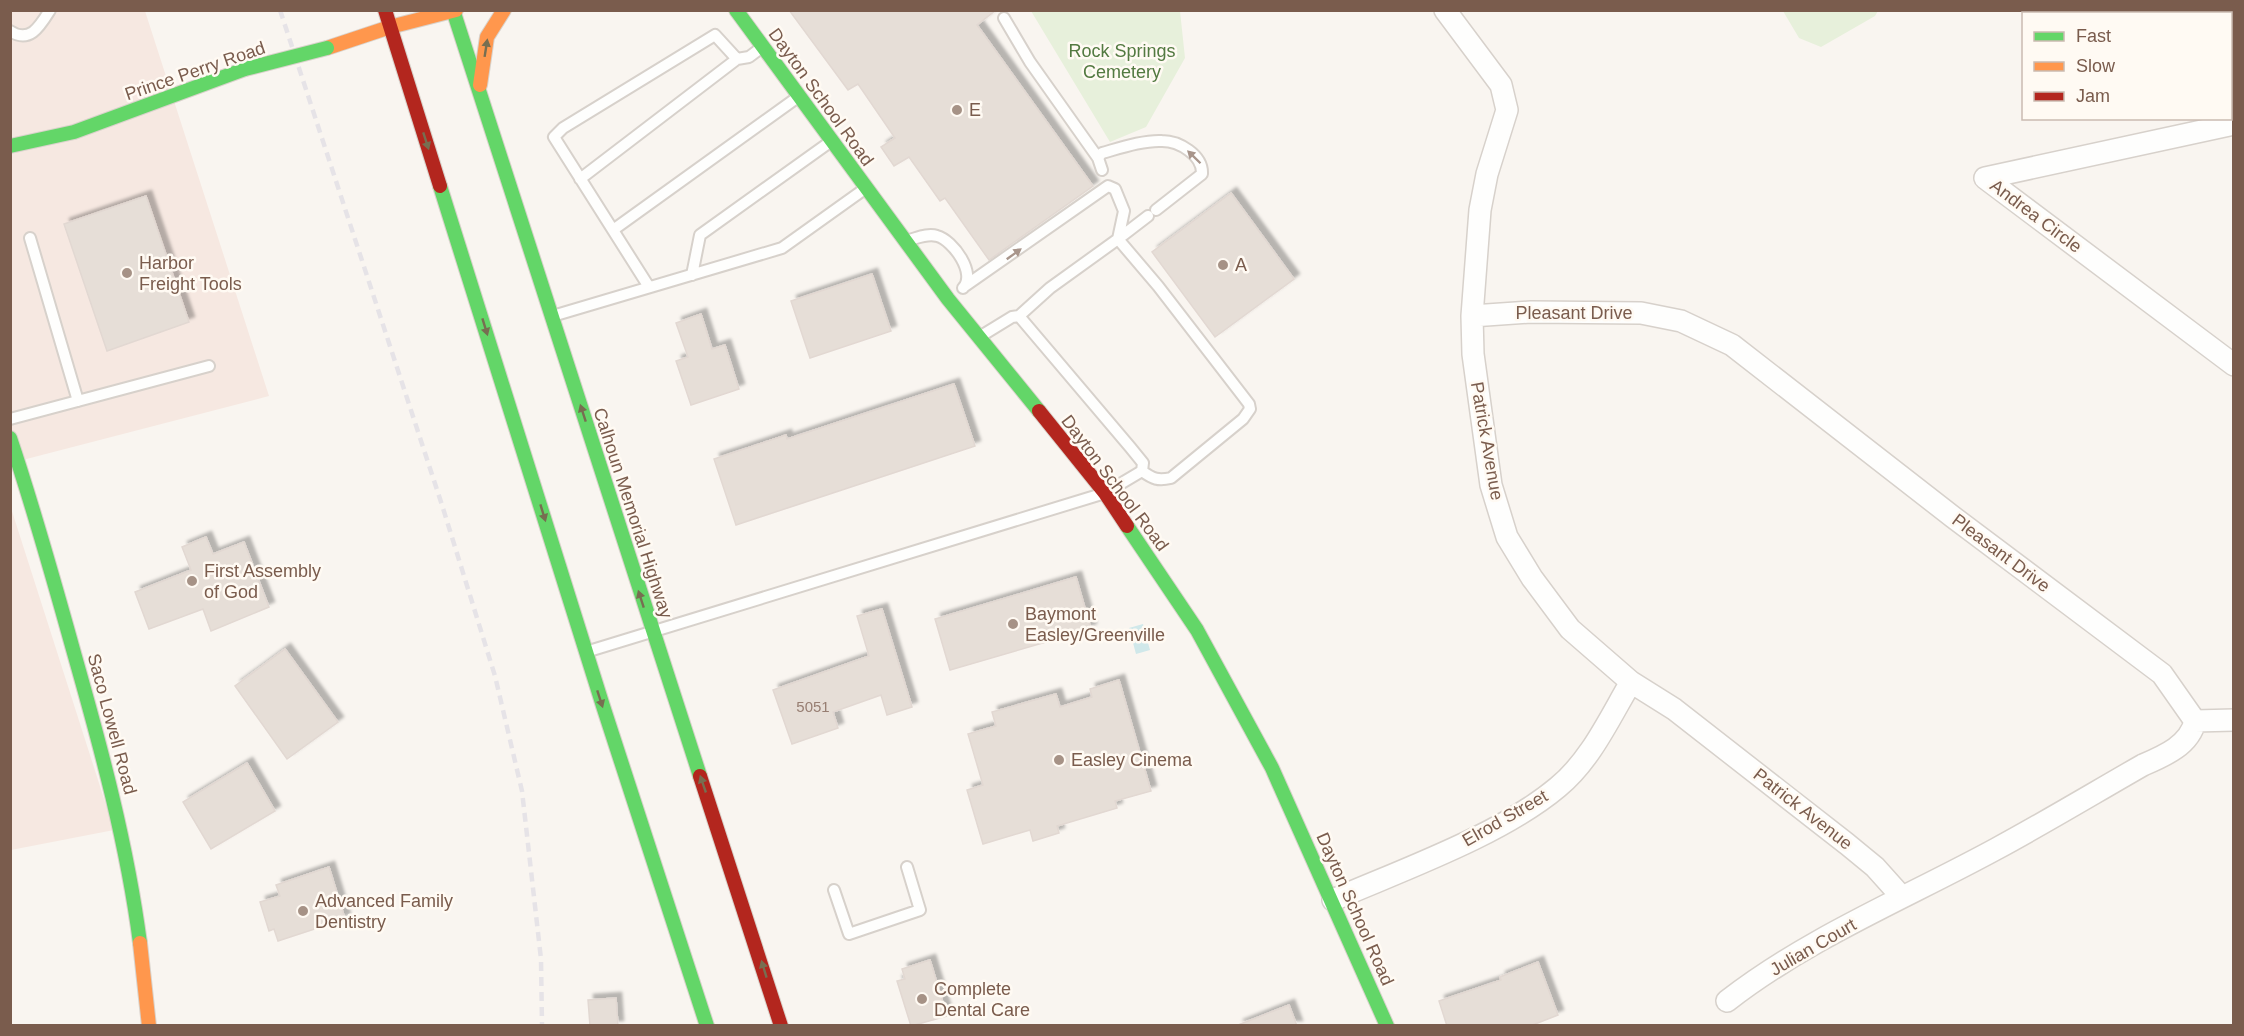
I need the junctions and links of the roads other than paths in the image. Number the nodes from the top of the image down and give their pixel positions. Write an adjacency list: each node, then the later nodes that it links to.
1 (50, 10): 9 (lane)
2 (385, 10): 8 (main road)
3 (504, 10): 12 (main road, one-way to 3)
4 (736, 10): 10 (main road, Dayton School Road)
5 (1445, 10): 31 (street, Patrick Avenue)
6 (454, 11): 8 (main road, Prince Perry Road); 12 (main road, Calhoun Memorial Highway)
7 (1004, 18): 17 (lane)
8 (390, 27): 16 (main road, Prince Perry Road, bridge); 41 (main road, one-way to 41)
9 (10, 31)
10 (762, 48): 11 (lane); 13 (main road, Dayton School Road)
11 (737, 59): 19 (lane); 19 (lane)
12 (479, 90): 29 (main road, Calhoun Memorial Highway)
13 (798, 97): 15 (main road, Dayton School Road); 21 (lane)
14 (2234, 123): 33 (street, Andrea Circle)
15 (831, 141): 20 (main road, Dayton School Road); 25 (lane)
16 (10, 146)
17 (1100, 156): 18 (lane); 23 (lane, one-way to 17)
18 (1104, 178): 23 (lane); 26 (lane, one-way to 18)
19 (580, 179): 21 (lane)
20 (866, 188): 24 (main road, Dayton School Road); 25 (lane)
21 (613, 230): 27 (lane)
22 (30, 238): 35 (lane)
23 (1118, 239): 30 (lane); 38 (lane)
24 (904, 242): 26 (lane); 28 (main road, Dayton School Road)
25 (692, 275): 27 (lane)
26 (965, 286): 28 (lane)
27 (649, 287): 29 (lane)
28 (948, 298): 32 (main road, Dayton School Road)
29 (552, 316): 40 (main road, Calhoun Memorial Highway, one-way to 29)
30 (1019, 316): 32 (lane); 38 (lane)
31 (1472, 316): 42 (street, Patrick Avenue); 44 (street, Pleasant Drive)
32 (980, 337): 39 (main road, Dayton School Road)
33 (2234, 365)
34 (209, 366): 35 (lane)
35 (78, 401): 36 (lane)
36 (10, 419)
37 (10, 438): 50 (main road, Saco Lowell Road)
38 (1143, 471): 39 (lane)
39 (1105, 493): 40 (lane); 48 (main road, Dayton School Road)
40 (652, 632): 41 (lane); 52 (main road, Calhoun Memorial Highway, one-way to 40)
41 (585, 652): 51 (main road, one-way to 51)
42 (1631, 682): 47 (street, Patrick Avenue); 48 (street, Elrod Street)
43 (2234, 720): 44 (street)
44 (2195, 721): 47 (street)
45 (907, 867): 46 (lane)
46 (834, 890)
47 (1901, 896): 49 (street, Julian Court)
48 (1333, 900): 53 (main road, Dayton School Road)
49 (1727, 1001)
50 (149, 1026)
51 (707, 1026)
52 (781, 1026)
53 (1387, 1026)

